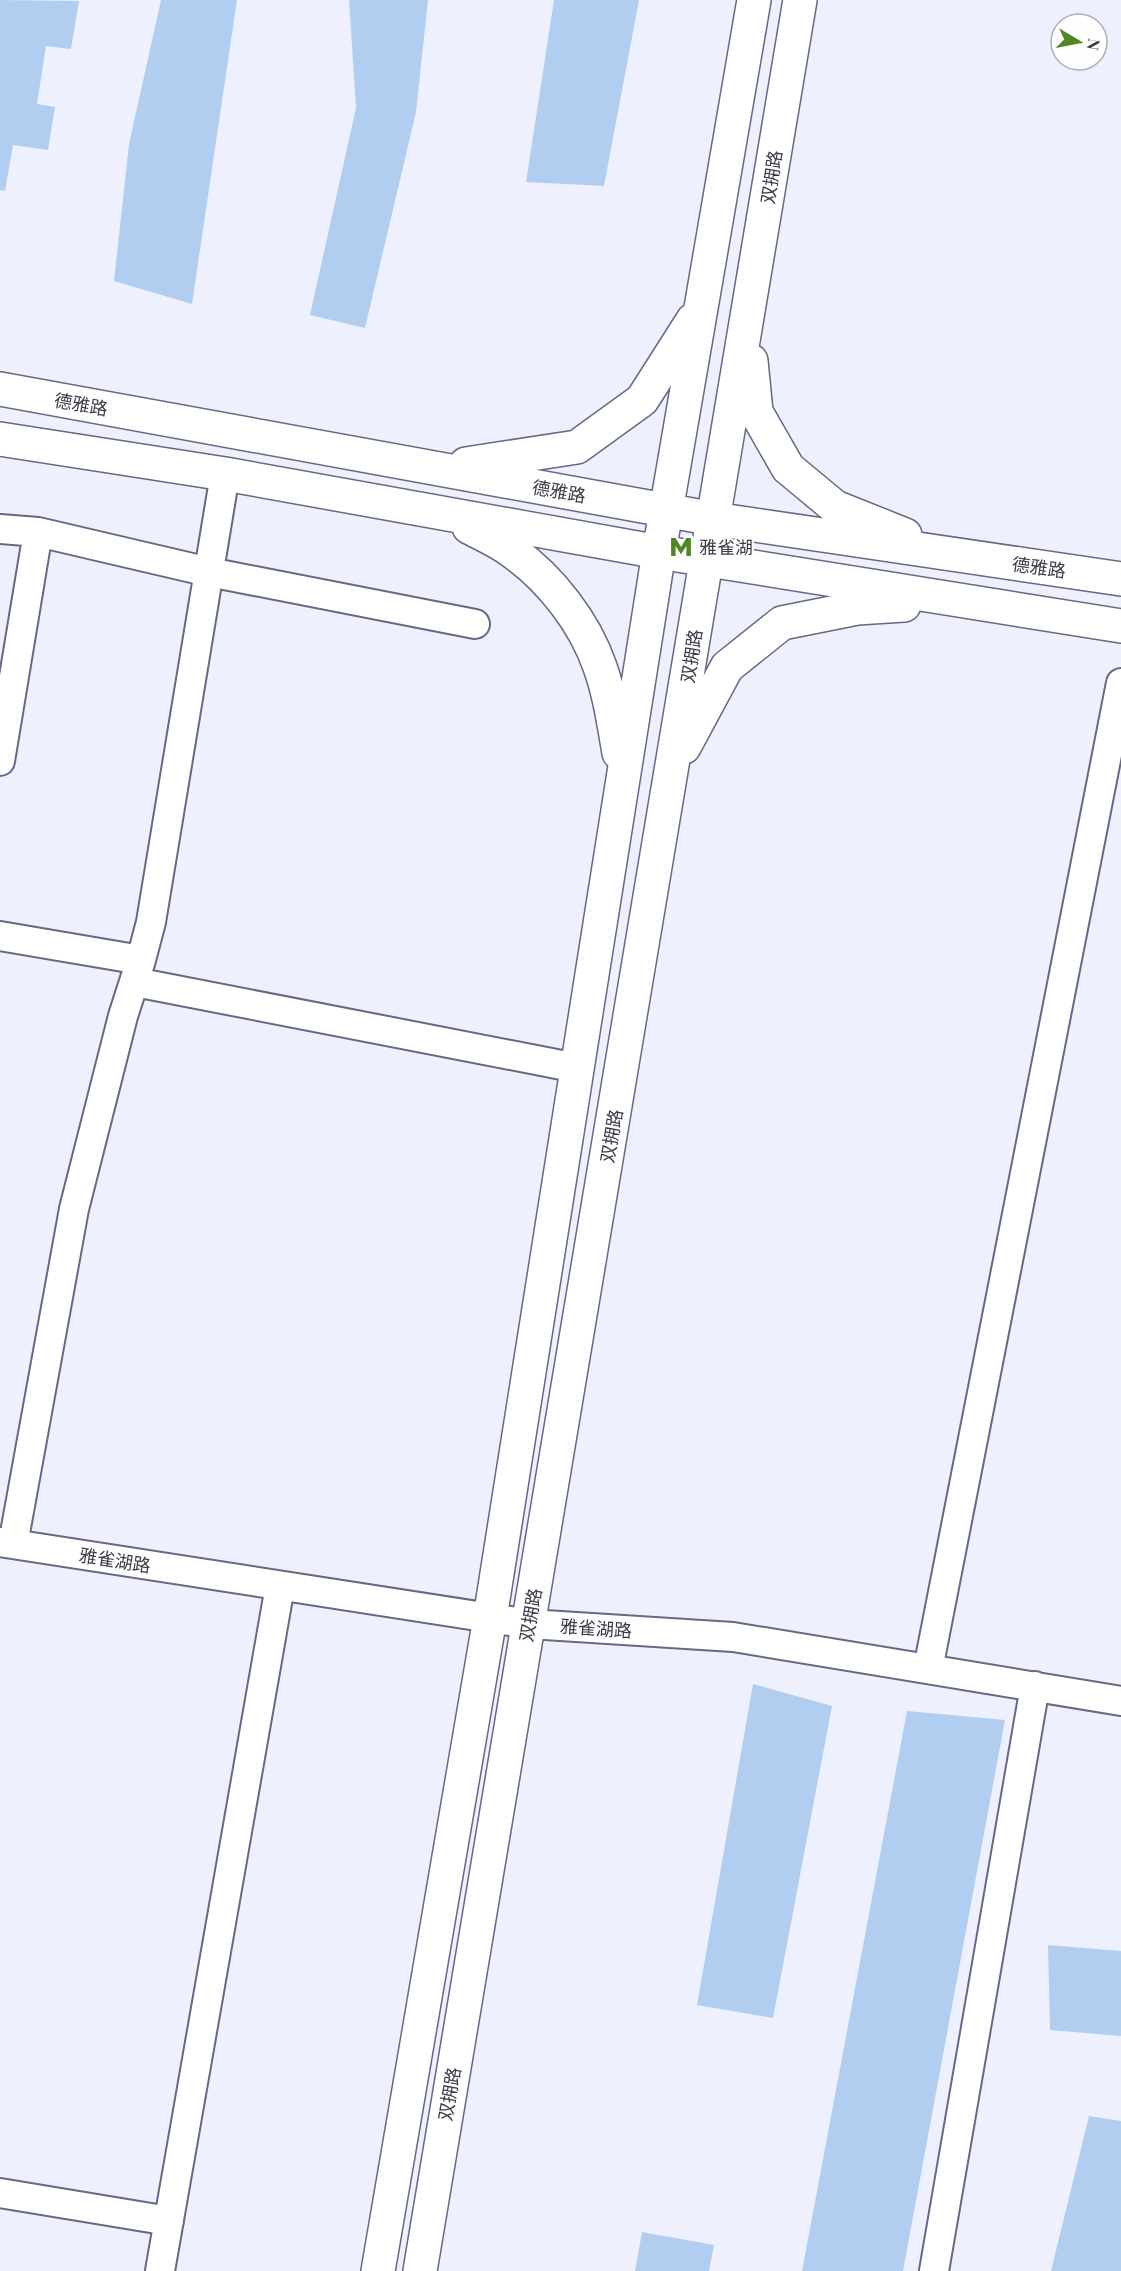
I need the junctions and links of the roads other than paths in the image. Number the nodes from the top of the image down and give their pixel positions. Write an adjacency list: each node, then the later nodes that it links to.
1 (754, 0): 3 (main road)
2 (800, 0): 4 (main road, 双拥路)
3 (701, 309): 7 (main road); 9 (main road)
4 (747, 321): 11 (main road, 双拥路); 15 (main road)
5 (0, 389): 7 (main road, 德雅路)
6 (0, 439): 8 (main road)
7 (431, 468): 9 (main road, 德雅路)
8 (225, 474): 10 (main road); 17 (street)
9 (666, 511): 11 (main road, 德雅路); 14 (main road)
10 (450, 515): 14 (main road); 25 (main road)
11 (714, 519): 15 (main road, 德雅路); 16 (main road, 双拥路)
12 (0, 529): 13 (street)
13 (38, 532): 17 (street); 23 (street)
14 (659, 552): 16 (main road); 25 (main road)
15 (954, 554): 18 (main road, 德雅路)
16 (706, 560): 19 (main road); 24 (main road, 双拥路)
17 (209, 572): 20 (street); 27 (street)
18 (1121, 579)
19 (963, 601): 21 (main road); 24 (main road)
20 (475, 624)
21 (1121, 626)
22 (1121, 683): 33 (street)
23 (0, 761)
24 (672, 770): 32 (main road, 双拥路)
25 (623, 780): 28 (main road)
26 (0, 936): 27 (street)
27 (138, 971): 28 (street); 29 (street)
28 (577, 1068): 31 (main road)
29 (7, 1543): 30 (street, 雅雀湖路)
30 (280, 1586): 31 (street, 雅雀湖路); 37 (street)
31 (490, 1618): 32 (street, 雅雀湖路); 39 (main road)
32 (529, 1624): 33 (street, 雅雀湖路); 40 (main road, 双拥路)
33 (928, 1669): 34 (street, 雅雀湖路)
34 (1035, 1686): 35 (street, 雅雀湖路); 41 (street)
35 (1121, 1701)
36 (0, 2193): 37 (street)
37 (169, 2221): 38 (street)
38 (160, 2271)
39 (378, 2271)
40 (420, 2271)
41 (934, 2271)

